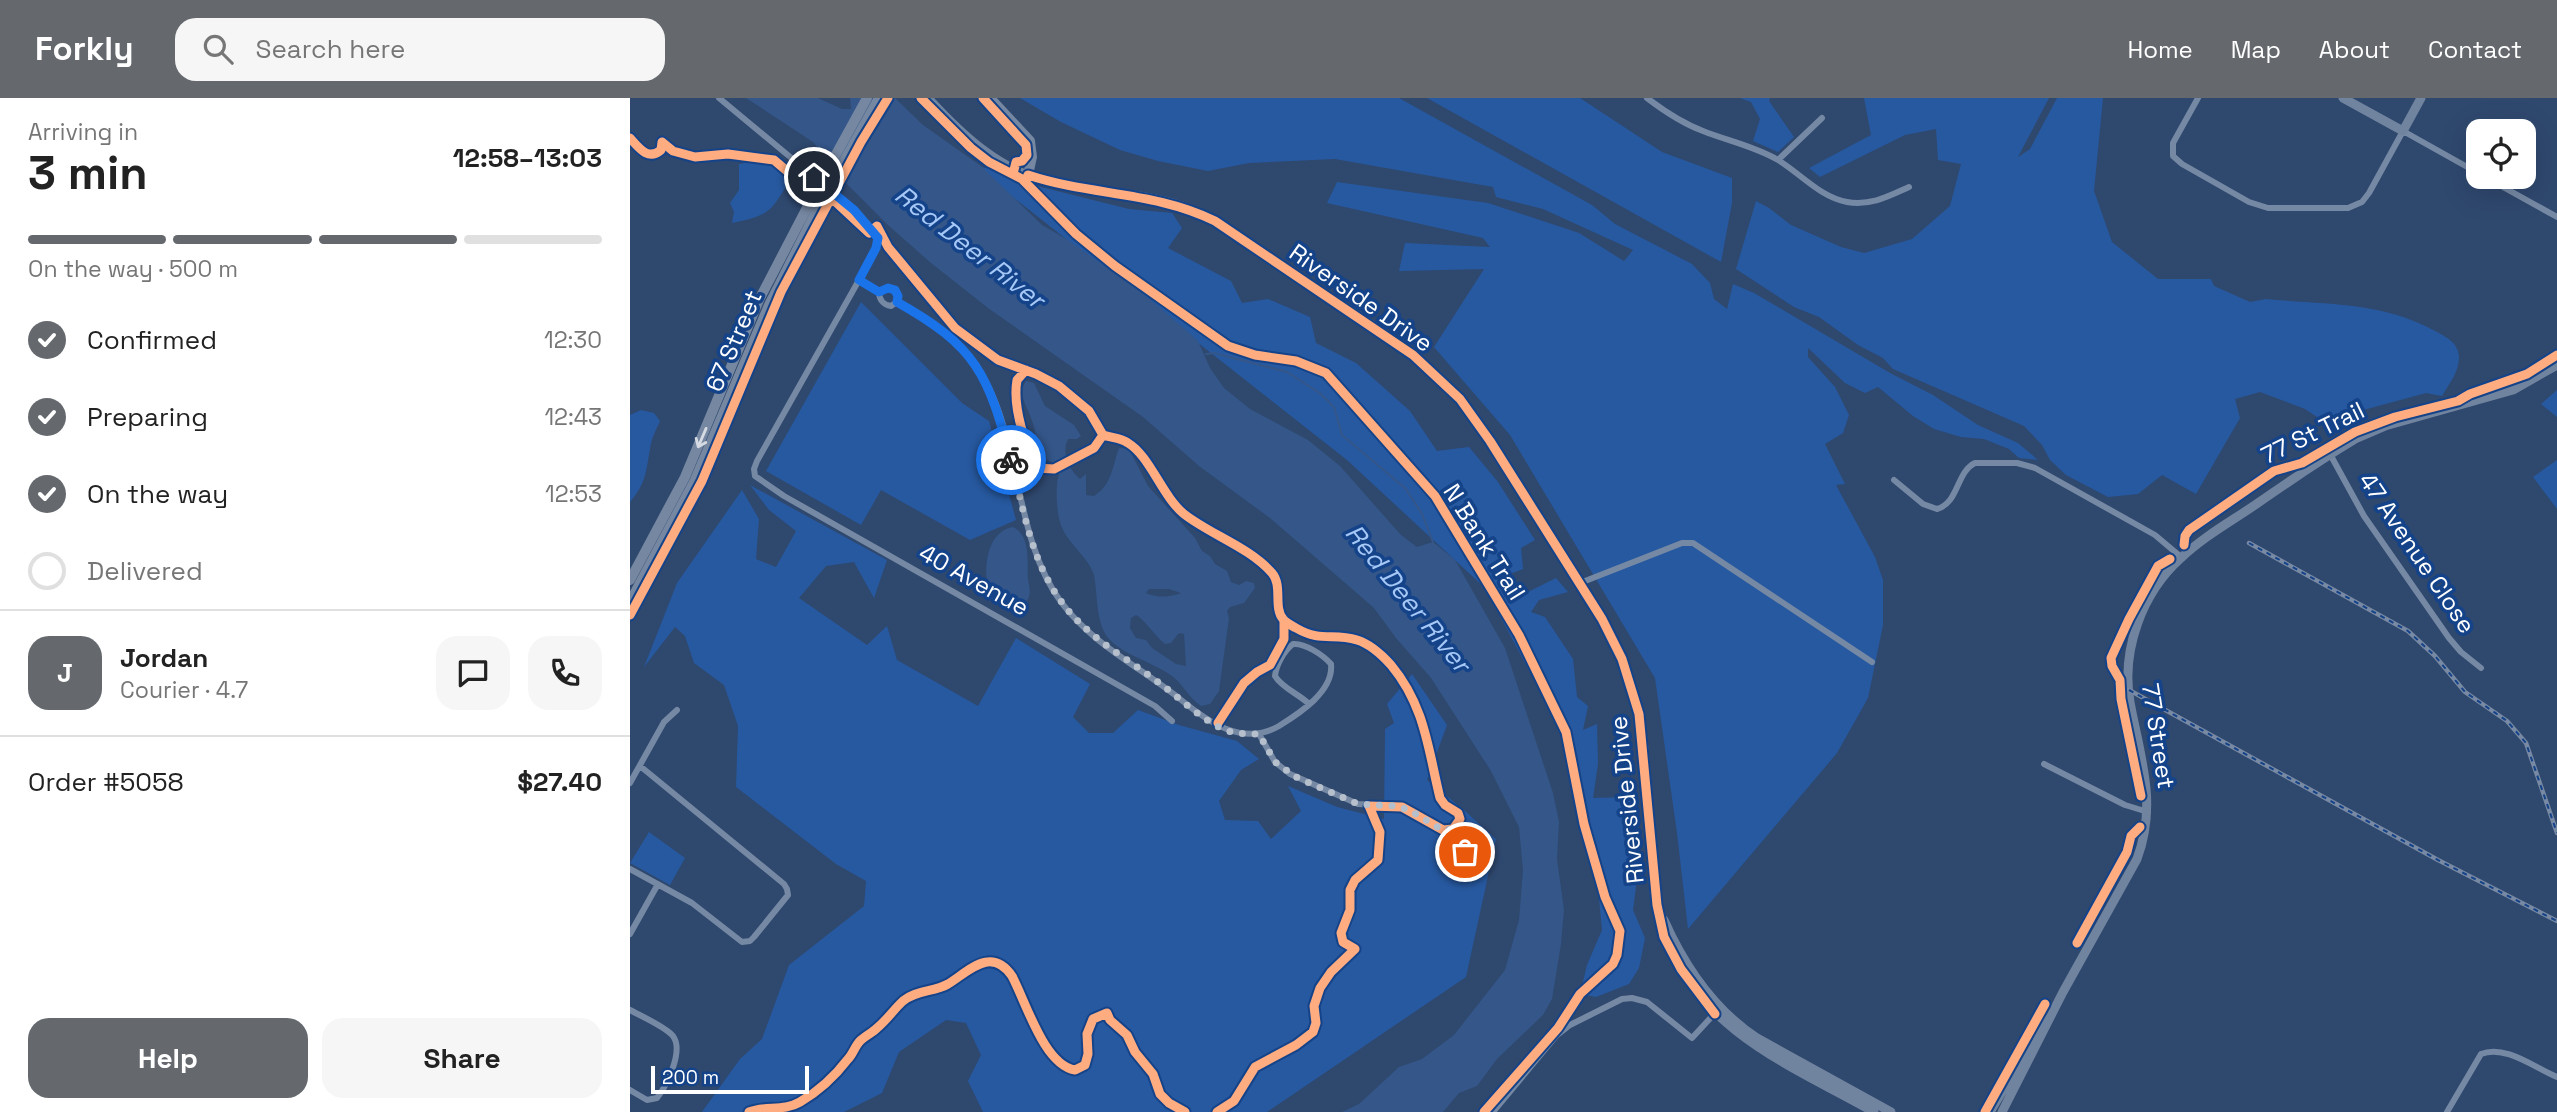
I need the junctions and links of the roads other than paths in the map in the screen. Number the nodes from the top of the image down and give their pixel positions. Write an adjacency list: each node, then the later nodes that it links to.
1 (719, 98): 18 (street)
2 (867, 98): 25 (main road, 67 Street, one-way to 25, bridge)
3 (880, 98): 27 (main road, 67 Street, bridge)
4 (928, 98): 14 (main road, Riverside Drive)
5 (990, 98): 14 (main road)
6 (1647, 98): 12 (street)
7 (2198, 98): 11 (street)
8 (2343, 98): 11 (main road)
9 (2421, 98): 11 (main road)
10 (1822, 118): 12 (street)
11 (2403, 131): 13 (street)
12 (1778, 160): 15 (street)
13 (2466, 166)
14 (1028, 175): 26 (main road, Riverside Drive)
15 (1909, 187)
16 (2507, 189): 17 (street)
17 (2557, 217)
18 (859, 280): 19 (street); 32 (street, 40 Avenue)
19 (879, 292): 20 (street); 20 (street)
20 (897, 302): 33 (street)
21 (2557, 365): 22 (main road, 77 Street)
22 (2330, 454): 24 (main road, 77 Street); 29 (street, 47 Avenue Close)
23 (1894, 480): 24 (street)
24 (2181, 557): 38 (main road, 77 Street)
25 (630, 580)
26 (1580, 583): 28 (street); 46 (main road, Riverside Drive)
27 (630, 602)
28 (1872, 662)
29 (2481, 668)
30 (1309, 704): 30 (street); 33 (street)
31 (677, 710): 35 (street)
32 (1172, 721)
33 (1259, 734): 37 (street)
34 (2044, 764): 38 (street)
35 (640, 765): 36 (street); 42 (street)
36 (630, 783)
37 (1369, 806): 39 (street); 40 (street)
38 (2148, 812): 44 (main road, 77 Street)
39 (1443, 830): 39 (street)
40 (1380, 841)
41 (630, 869): 42 (street)
42 (658, 884): 43 (street)
43 (630, 934)
44 (2056, 1004): 52 (main road, 77 Street); 53 (main road, 77 Street)
45 (630, 1010): 48 (street)
46 (1717, 1011): 49 (street); 50 (main road, Riverside Drive); 51 (main road, Riverside Drive)
47 (2557, 1077): 54 (street)
48 (630, 1090)
49 (1493, 1112)
50 (1874, 1112)
51 (1891, 1112)
52 (1990, 1112)
53 (2002, 1112)
54 (2447, 1112)

